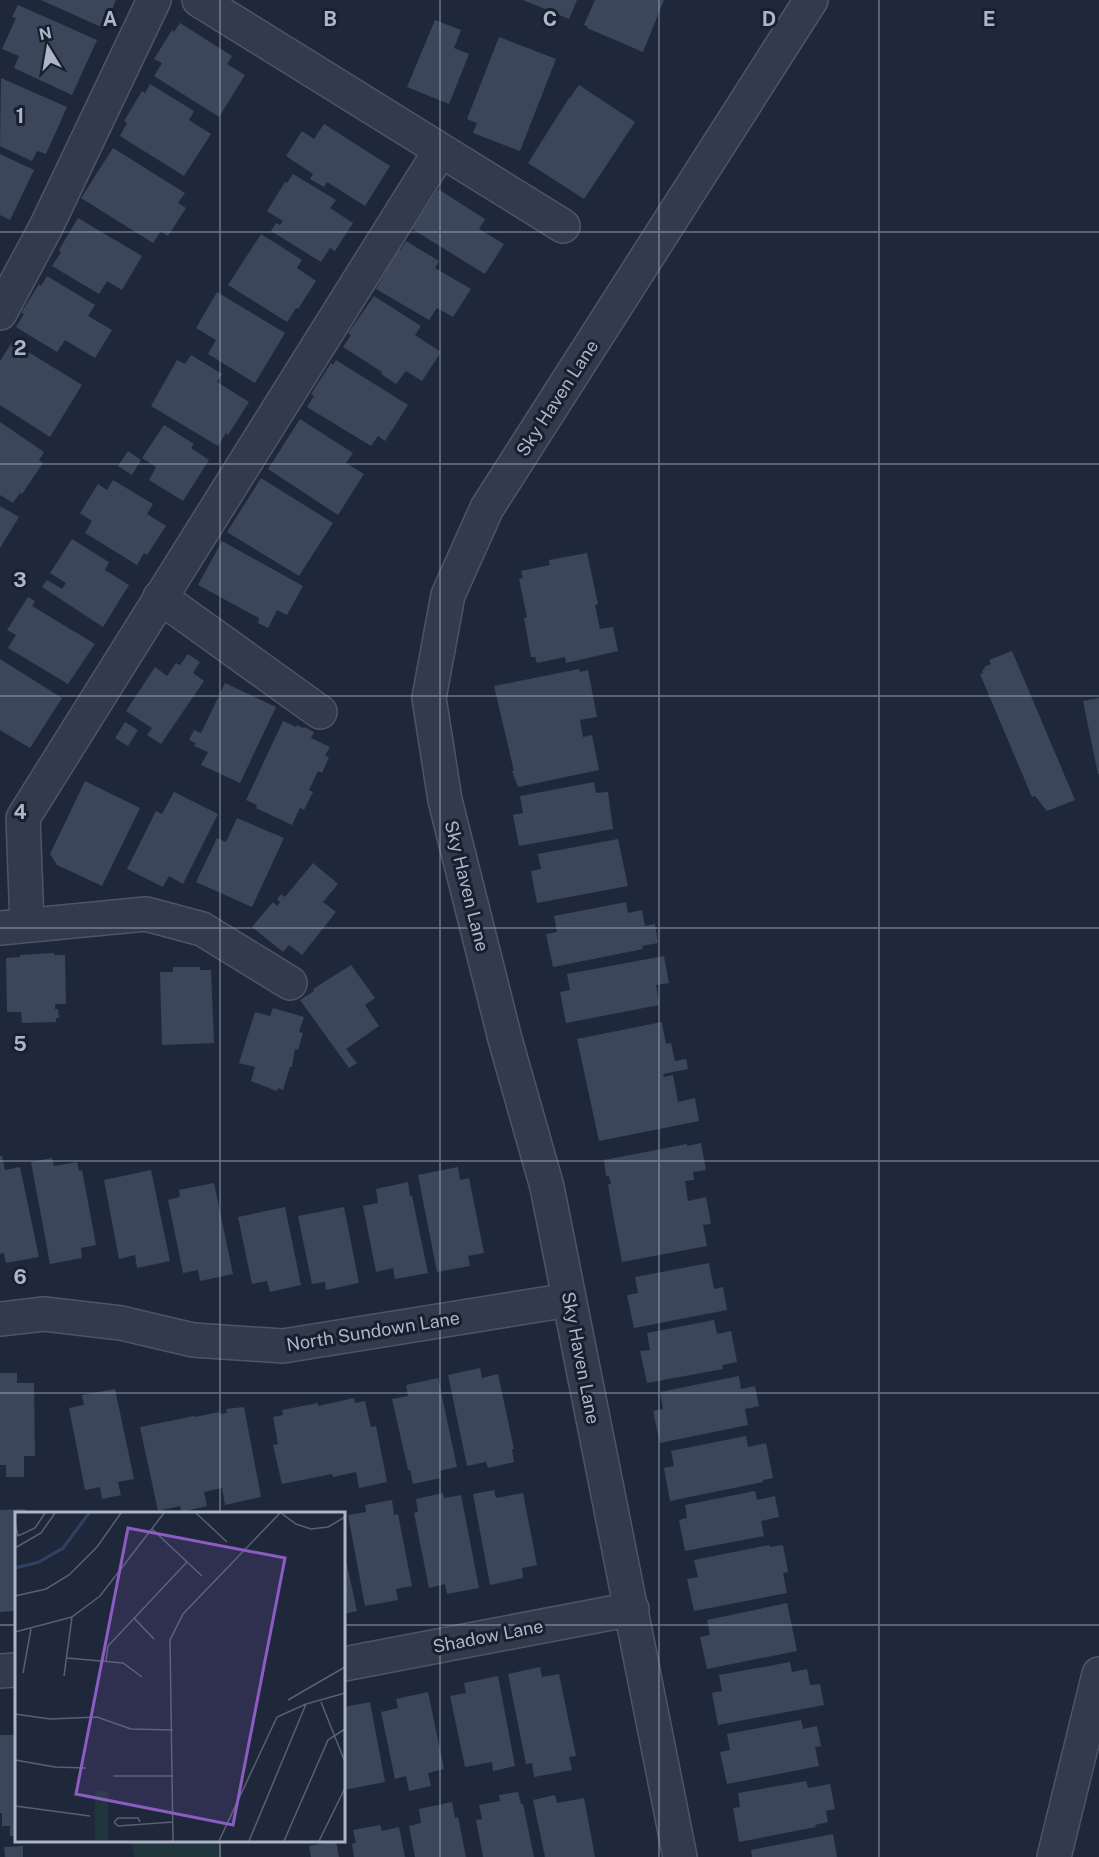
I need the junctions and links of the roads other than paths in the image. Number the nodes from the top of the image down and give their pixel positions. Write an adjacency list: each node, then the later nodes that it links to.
1 (154, 0): 6 (street)
2 (199, 0): 4 (street)
3 (811, 0): 11 (street, Sky Haven Lane)
4 (440, 151): 5 (street); 7 (street)
5 (563, 226)
6 (0, 314)
7 (160, 597): 8 (street); 9 (street)
8 (320, 712)
9 (14, 926): 10 (street)
10 (290, 983)
11 (569, 1300): 12 (street, North Sundown Lane); 13 (street, Sky Haven Lane)
12 (0, 1319)
13 (632, 1609): 14 (street, Shadow Lane); 18 (street, Sky Haven Lane)
14 (345, 1664)
15 (15, 1670): 16 (street)
16 (0, 1671)
17 (1099, 1674): 19 (street)
18 (680, 1857)
19 (1054, 1857)

